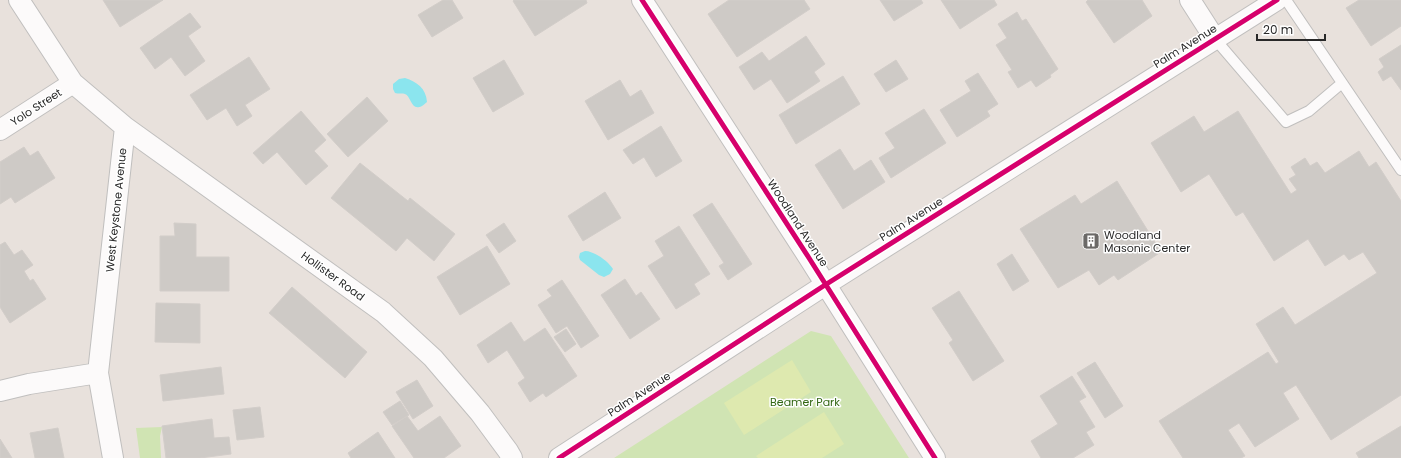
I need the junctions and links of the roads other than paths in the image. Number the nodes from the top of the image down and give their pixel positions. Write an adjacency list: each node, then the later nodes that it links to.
1 (19, 0): 7 (street)
2 (642, 0): 12 (street, Woodland Avenue)
3 (1190, 0): 6 (street)
4 (1277, 0): 6 (street, Palm Avenue)
5 (1286, 0): 8 (lane)
6 (1215, 39): 8 (lane); 12 (street, Palm Avenue)
7 (73, 83): 9 (street); 10 (street, Yolo Street)
8 (1342, 83): 11 (lane)
9 (125, 127): 13 (street, West Keystone Avenue); 16 (street, Hollister Road)
10 (0, 130)
11 (1401, 170)
12 (825, 285): 17 (street, Palm Avenue); 18 (street, Woodland Avenue)
13 (98, 373): 14 (street); 15 (street, West Keystone Avenue)
14 (0, 391)
15 (113, 458)
16 (512, 458)
17 (559, 458)
18 (935, 458)

